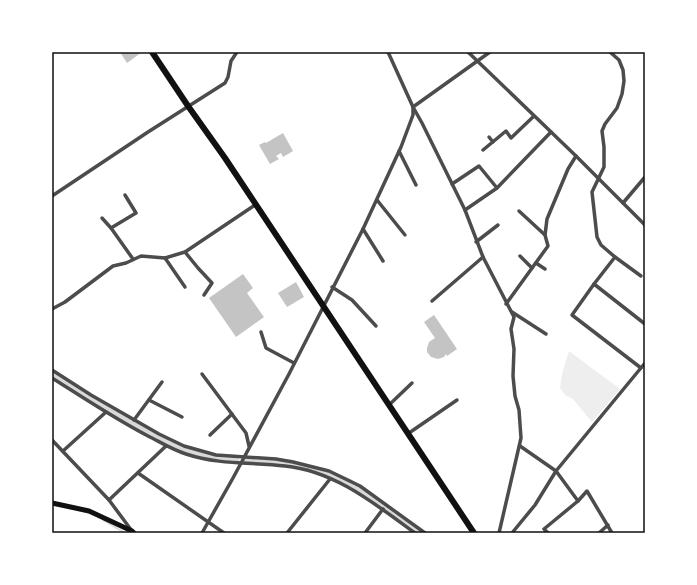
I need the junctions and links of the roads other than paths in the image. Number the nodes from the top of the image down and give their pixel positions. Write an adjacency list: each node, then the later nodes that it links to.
1 (152, 52): 8 (highway)
2 (237, 52): 8 (street)
3 (388, 52): 9 (street)
4 (468, 52): 7 (street)
5 (490, 52): 7 (street)
6 (610, 52): 18 (street)
7 (478, 62): 9 (street); 10 (street)
8 (188, 106): 23 (street); 26 (highway)
9 (413, 107): 15 (street); 19 (street)
10 (534, 116): 11 (street); 13 (street)
11 (551, 132): 16 (street); 21 (street)
12 (489, 137): 13 (street)
13 (493, 142): 14 (street)
14 (483, 150)
15 (399, 151): 20 (street); 24 (street)
16 (576, 156): 18 (street); 35 (street)
17 (645, 177): 25 (street)
18 (599, 179): 25 (street); 40 (street)
19 (452, 184): 21 (street); 27 (street)
20 (416, 185)
21 (497, 188): 27 (street)
22 (125, 195): 32 (street)
23 (52, 196)
24 (376, 200): 33 (street); 34 (street)
25 (623, 203): 31 (street)
26 (255, 205): 37 (street); 54 (highway)
27 (465, 210): 36 (street)
28 (519, 211): 35 (street)
29 (102, 218): 32 (street)
30 (498, 225): 36 (street)
31 (645, 225)
32 (111, 228): 42 (street)
33 (363, 230): 43 (street); 50 (street)
34 (404, 235)
35 (545, 235): 44 (street)
36 (476, 242): 39 (street)
37 (185, 252): 41 (street); 51 (street)
38 (520, 256): 45 (street)
39 (483, 257): 52 (street); 53 (street)
40 (615, 257): 47 (street); 48 (street)
41 (165, 258): 42 (street); 49 (street)
42 (133, 259): 55 (street)
43 (383, 261)
44 (536, 263): 45 (street); 46 (street)
45 (532, 268): 53 (street)
46 (545, 269)
47 (641, 276)
48 (594, 284): 57 (street); 63 (street)
49 (185, 286)
50 (332, 287): 54 (street); 58 (street)
51 (204, 295)
52 (432, 300)
53 (506, 304): 56 (street)
54 (323, 306): 61 (street); 71 (highway)
55 (52, 309)
56 (510, 312): 60 (street); 81 (street)
57 (645, 324)
58 (376, 326)
59 (261, 332): 61 (street)
60 (546, 334)
61 (294, 363): 80 (street)
62 (645, 363): 63 (street)
63 (641, 368): 85 (street)
64 (52, 370): 75 (street)
65 (202, 374): 73 (street)
66 (52, 378): 72 (street)
67 (162, 382): 69 (street)
68 (412, 383): 71 (street)
69 (149, 400): 74 (street); 75 (street)
70 (456, 400): 76 (street)
71 (389, 405): 76 (highway)
72 (106, 412): 79 (street); 82 (street)
73 (232, 414): 77 (street); 80 (street)
74 (182, 417)
75 (134, 420): 83 (street)
76 (408, 433): 101 (highway)
77 (210, 435)
78 (52, 440): 82 (street)
79 (166, 446): 84 (street); 86 (street)
80 (249, 446): 83 (street)
81 (520, 446): 85 (street); 102 (street)
82 (63, 452): 88 (street)
83 (243, 457): 84 (street); 100 (street)
84 (241, 463): 87 (street); 92 (street)
85 (556, 471): 89 (street); 103 (street)
86 (138, 474): 88 (street); 92 (street)
87 (330, 479): 91 (street); 97 (street)
88 (109, 500): 94 (street)
89 (578, 501): 93 (street); 104 (street)
90 (52, 503): 94 (main road)
91 (383, 509): 98 (street); 99 (street)
92 (208, 522): 95 (street); 96 (street)
93 (608, 525): 105 (street); 106 (street)
94 (133, 532)
95 (202, 533)
96 (224, 533)
97 (287, 533)
98 (365, 533)
99 (415, 533)
100 (424, 533)
101 (474, 533)
102 (499, 533)
103 (512, 533)
104 (548, 533)
105 (599, 533)
106 (612, 533)

